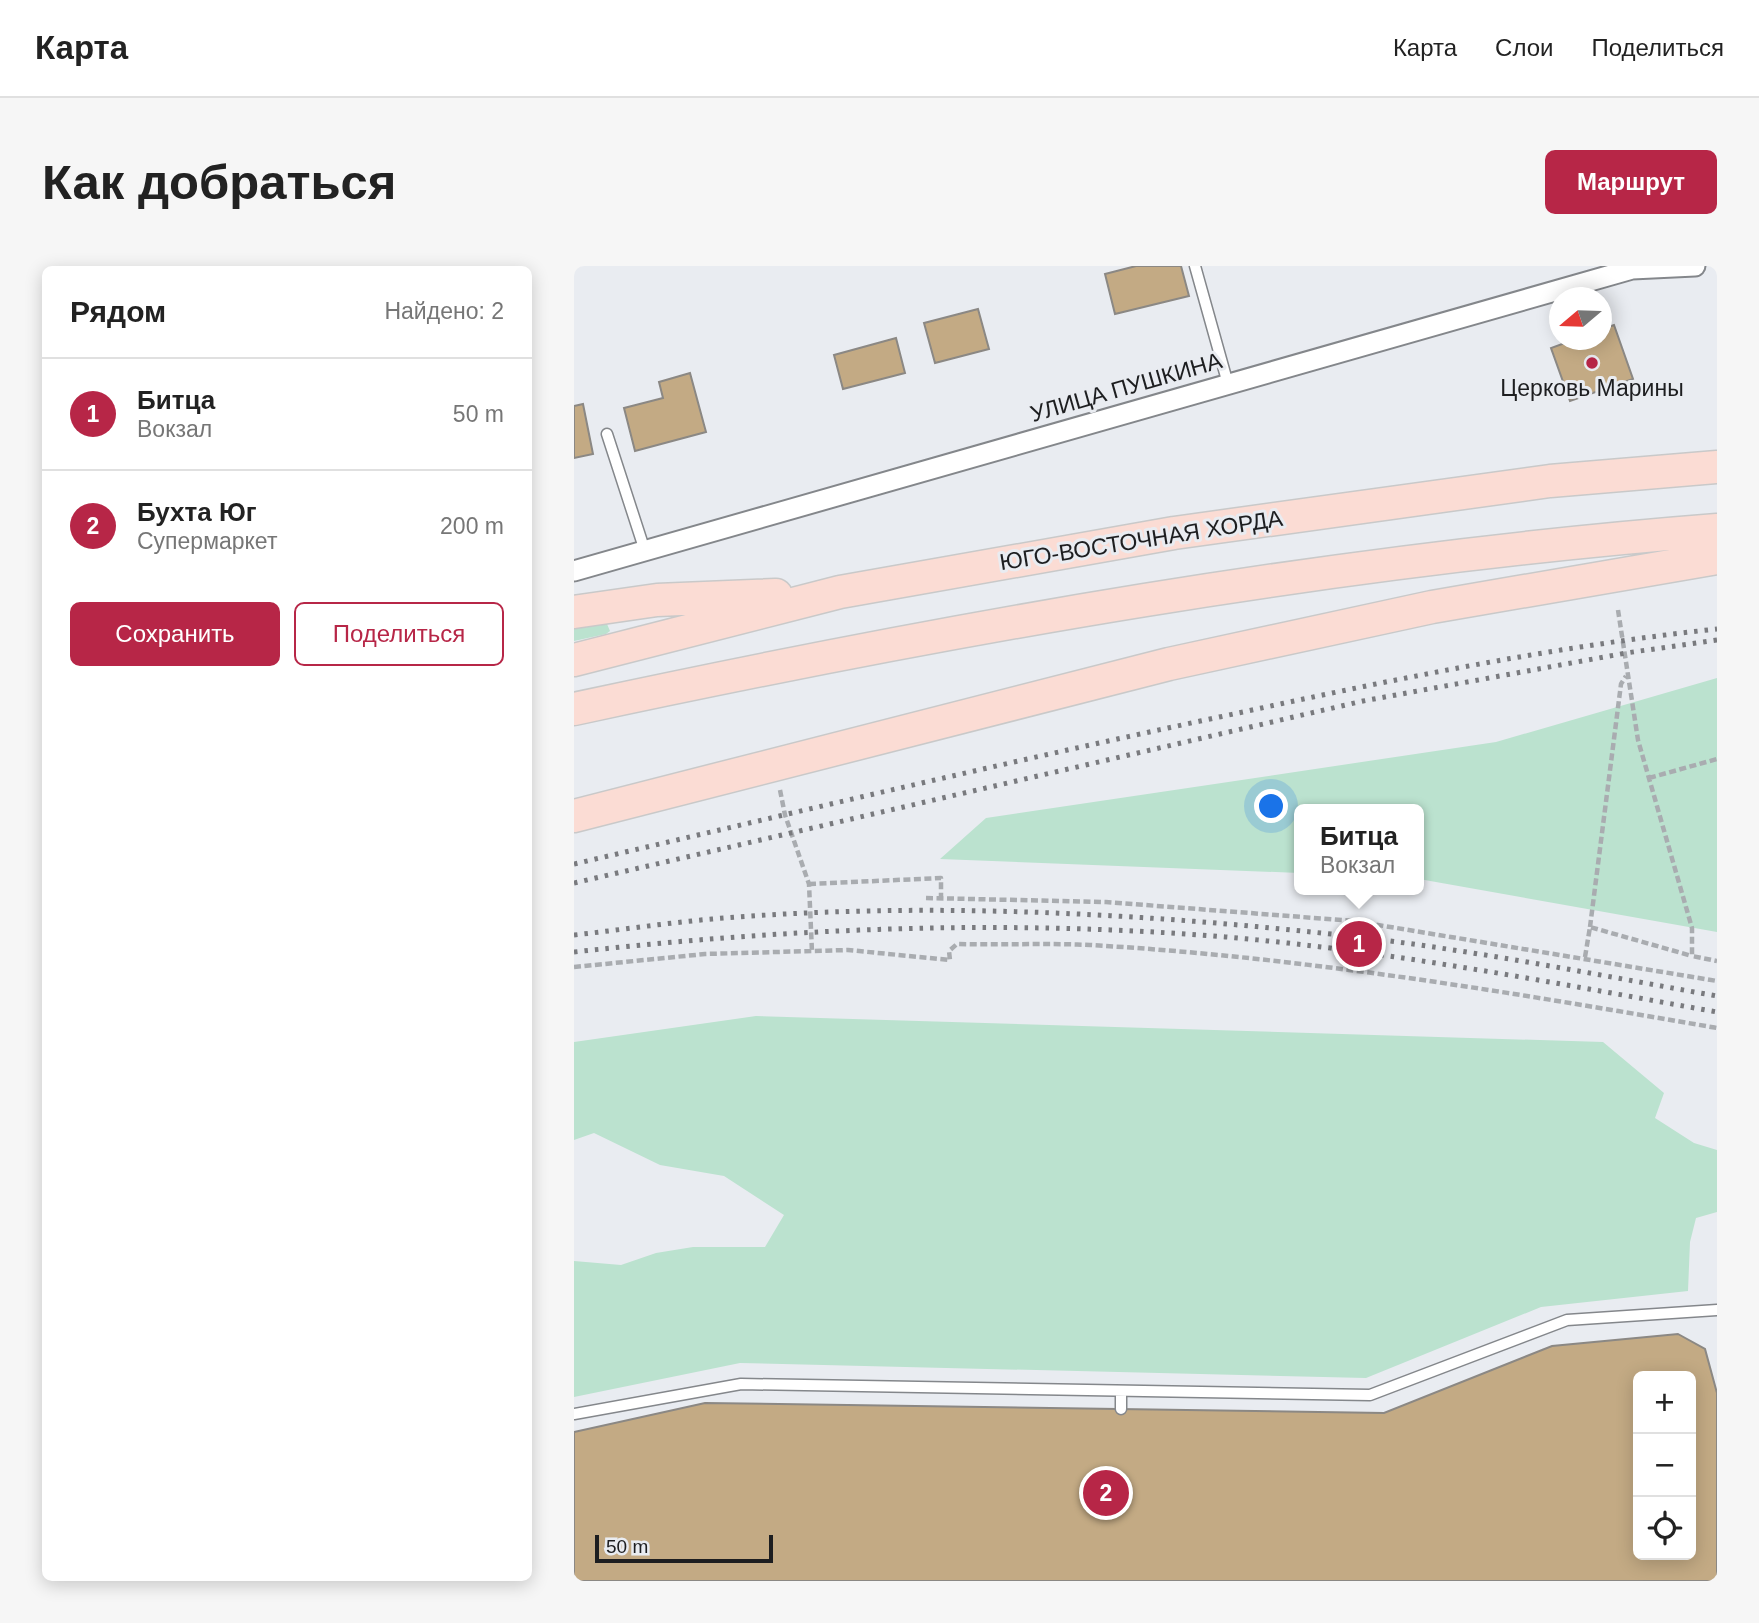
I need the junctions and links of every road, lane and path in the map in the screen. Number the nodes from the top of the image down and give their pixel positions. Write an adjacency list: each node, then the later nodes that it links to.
1 (1195, 266): 3 (lane)
2 (1695, 266): 3 (street, УЛИЦА ПУШКИНА)
3 (1228, 384): 7 (street, УЛИЦА ПУШКИНА)
4 (607, 434): 7 (lane)
5 (1717, 467): 10 (main road, ЮГО-ВОСТОЧНАЯ ХОРДА)
6 (1717, 530): 15 (main road)
7 (645, 551): 9 (street, УЛИЦА ПУШКИНА)
8 (1717, 558): 19 (main road)
9 (574, 571)
10 (840, 592): 12 (main road); 13 (main road, ЮГО-ВОСТОЧНАЯ ХОРДА)
11 (1618, 610): 14 (path)
12 (574, 612)
13 (574, 660)
14 (1626, 675): 17 (path); 23 (path)
15 (574, 709)
16 (1717, 759): 17 (path)
17 (1649, 778): 25 (path)
18 (778, 780): 20 (path)
19 (574, 816)
20 (809, 884): 22 (path); 24 (path)
21 (926, 898): 22 (path)
22 (941, 898): 26 (path)
23 (1590, 927): 25 (path); 26 (path)
24 (812, 952): 28 (path); 30 (path)
25 (1692, 956): 27 (path)
26 (1585, 957): 29 (path)
27 (1717, 961)
28 (574, 967)
29 (1717, 981)
30 (1717, 1028)
31 (1717, 1310): 32 (lane)
32 (1121, 1391): 33 (lane); 34 (lane)
33 (1121, 1409)
34 (574, 1414)

